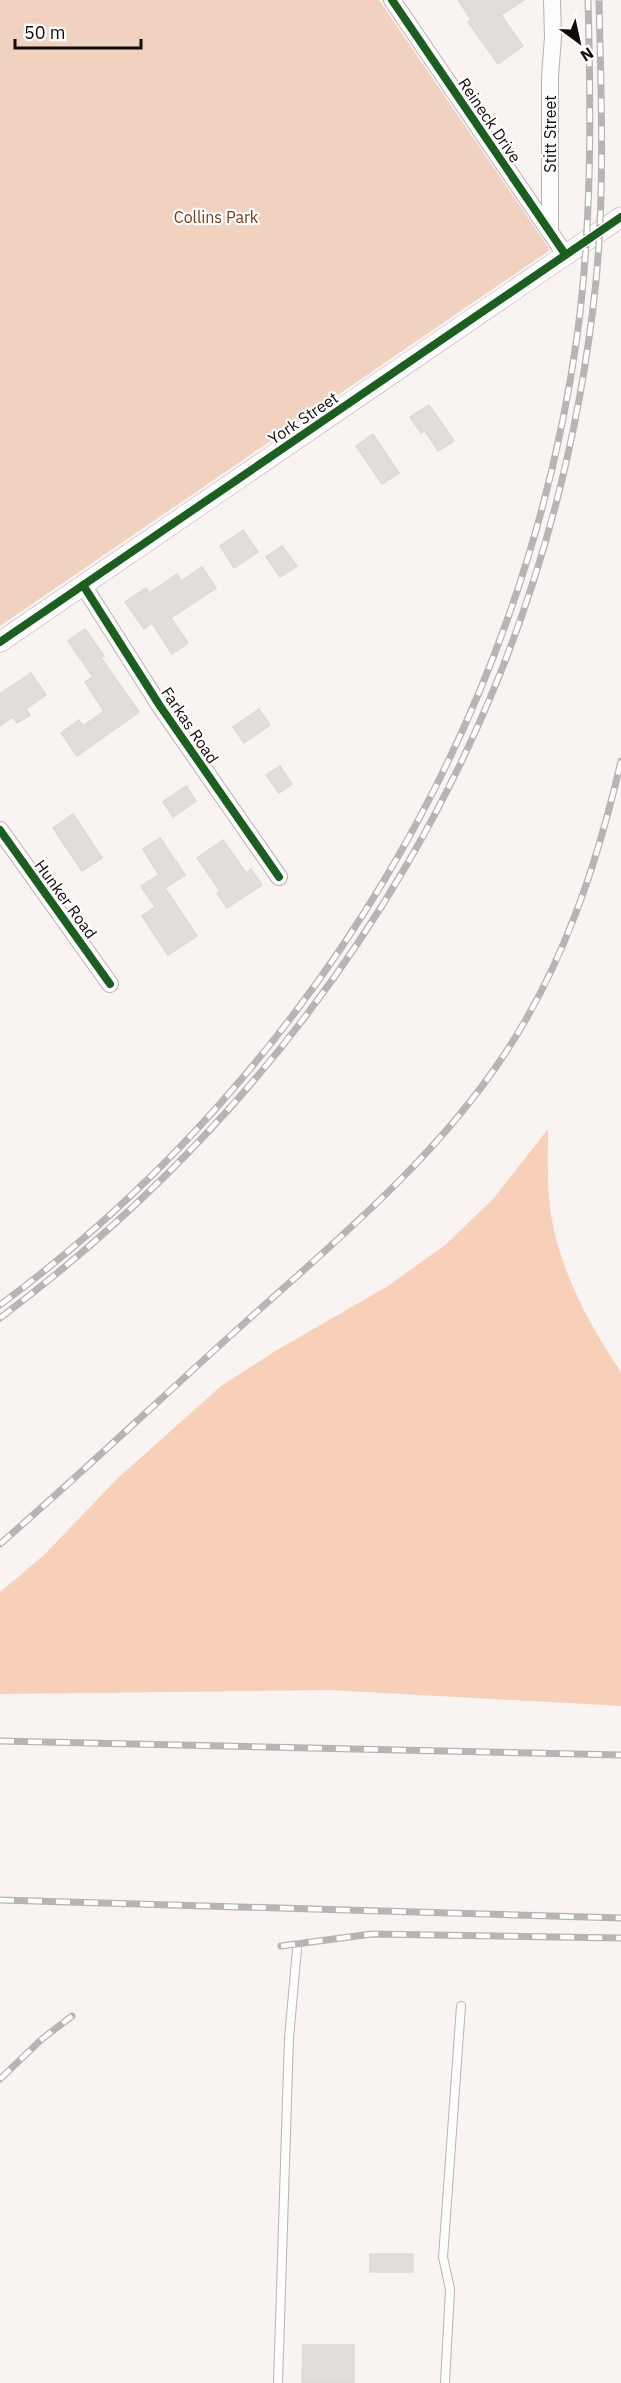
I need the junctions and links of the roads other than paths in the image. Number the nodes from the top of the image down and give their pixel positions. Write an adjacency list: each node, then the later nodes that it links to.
1 (392, 0): 4 (street, Reineck Drive)
2 (552, 0): 4 (street, Stitt Street)
3 (621, 217): 5 (street, York Street)
4 (550, 232): 5 (street, Reineck Drive)
5 (565, 255): 6 (street, York Street)
6 (83, 585): 7 (street, York Street); 9 (street, Farkas Road)
7 (0, 642)
8 (0, 830): 10 (street, Hunker Road)
9 (279, 877)
10 (110, 984)
11 (297, 1949): 13 (lane)
12 (461, 2006): 14 (lane)
13 (278, 2383)
14 (445, 2383)

